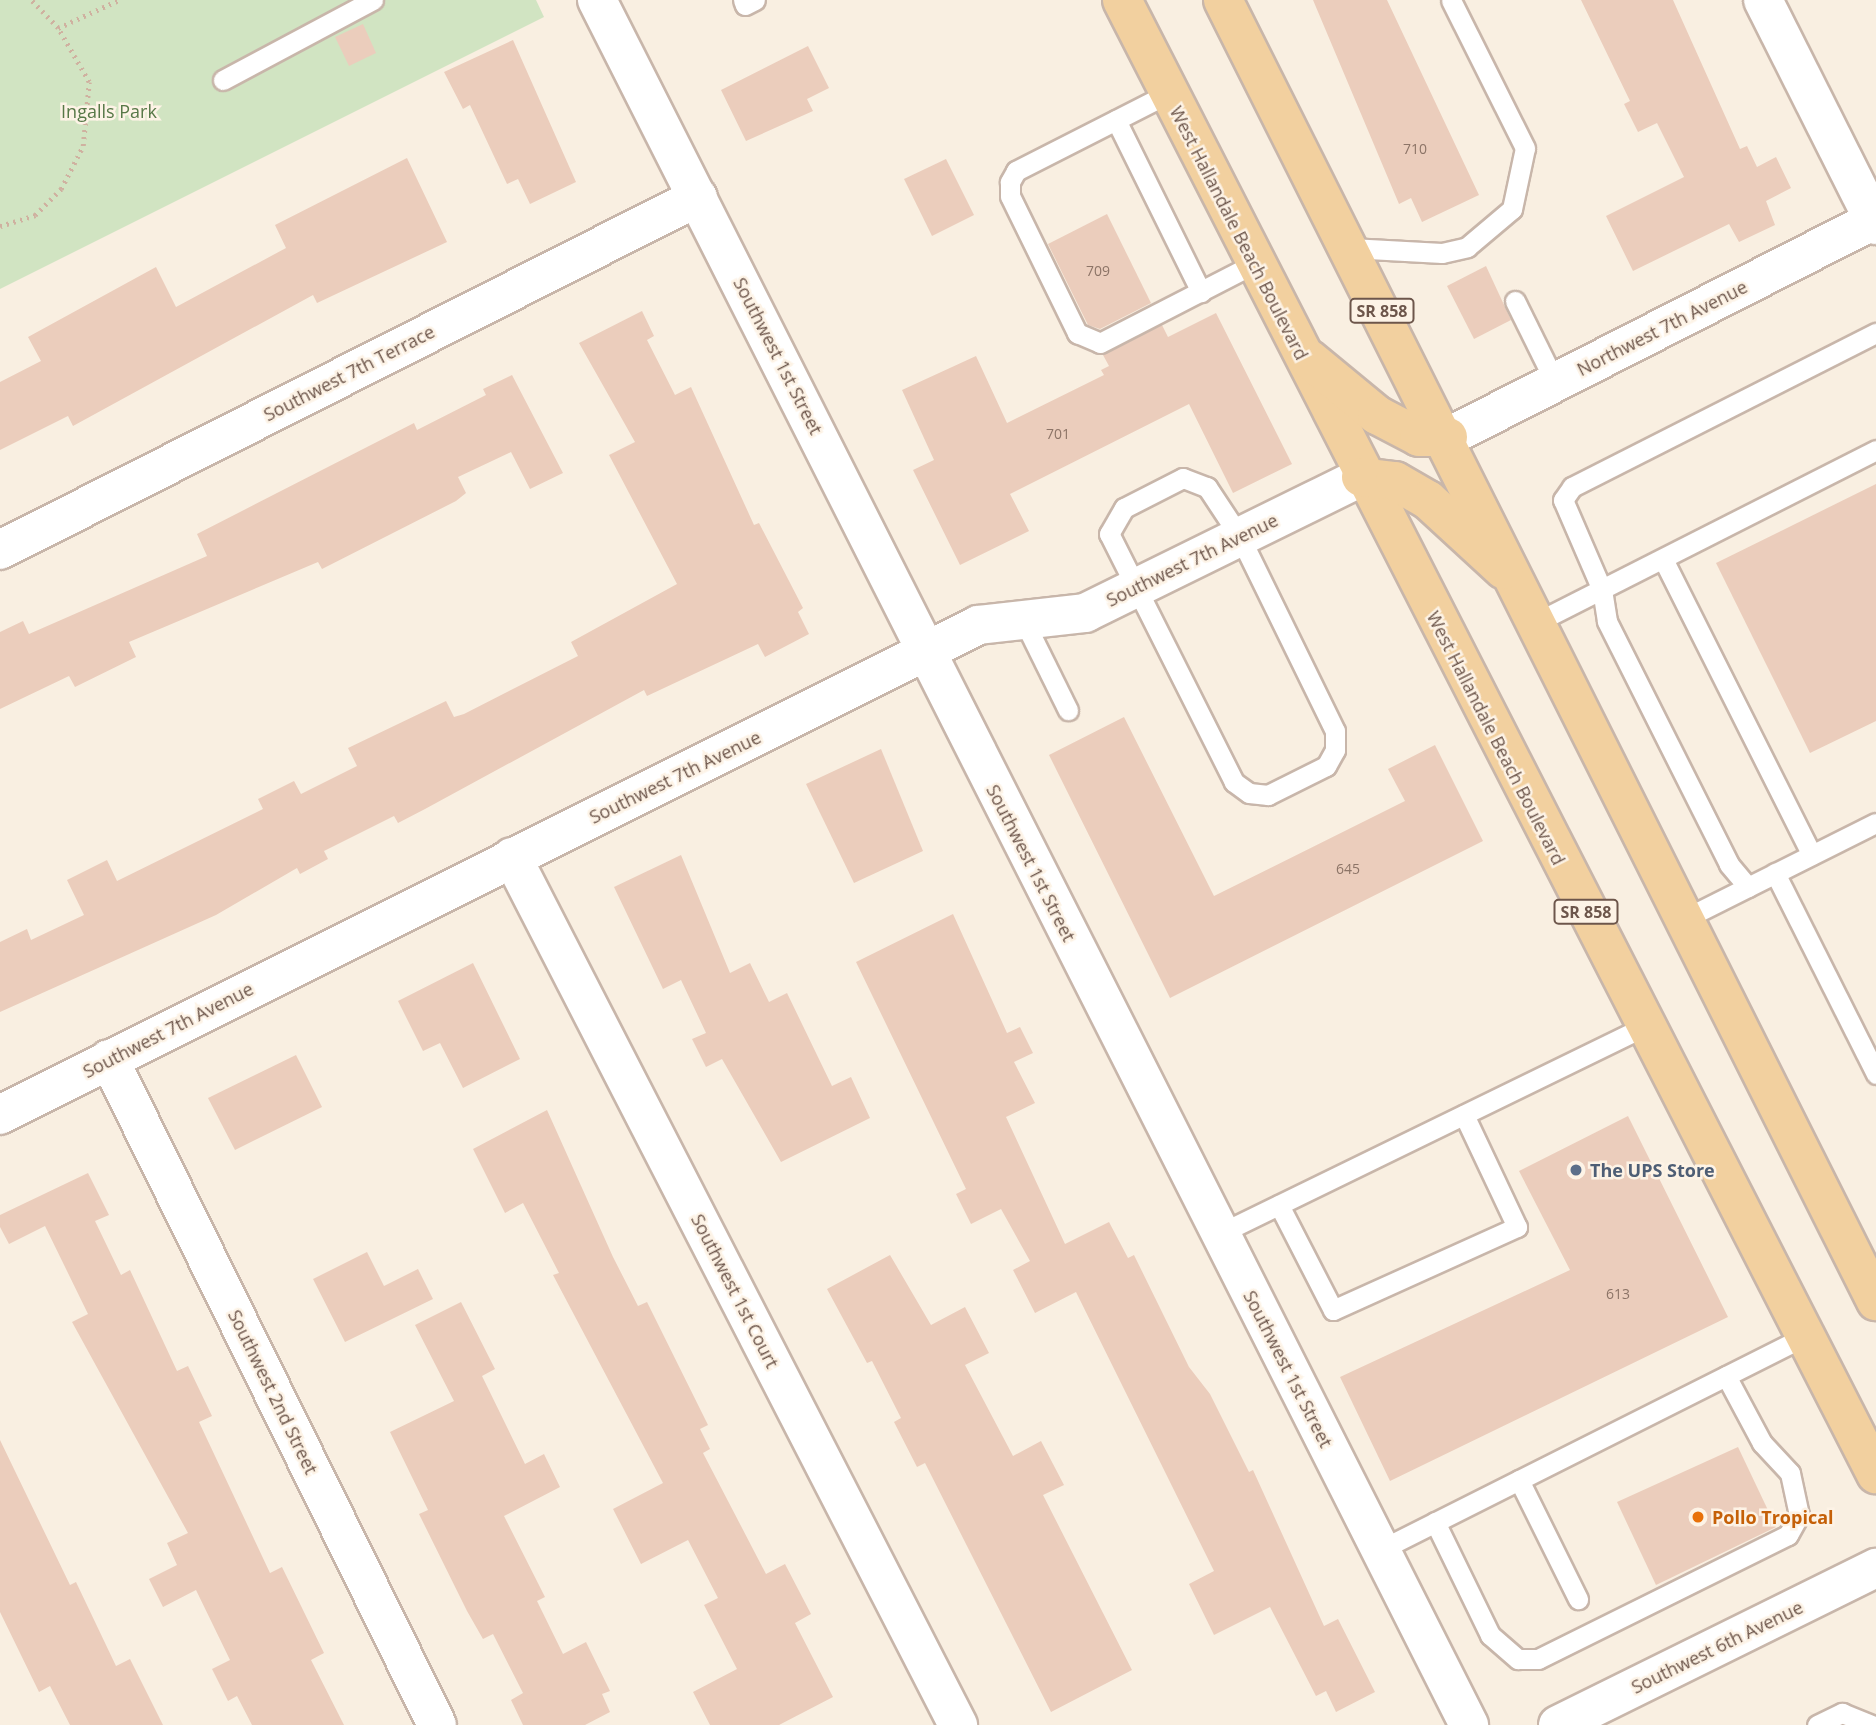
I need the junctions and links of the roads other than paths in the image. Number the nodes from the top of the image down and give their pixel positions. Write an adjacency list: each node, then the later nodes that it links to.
1 (373, 0): 7 (lane)
2 (597, 0): 10 (street, Southwest 1st Street)
3 (1122, 0): 8 (main road, West Hallandale Beach Boulevard / SR 858)
4 (1223, 0): 12 (main road, SR 858)
5 (1451, 0): 12 (lane)
6 (1763, 0): 11 (street)
7 (223, 80)
8 (1169, 93): 9 (lane); 13 (main road, West Hallandale Beach Boulevard / SR 858)
9 (1116, 120): 14 (lane); 14 (lane)
10 (698, 197): 23 (street, Southwest 7th Terrace); 30 (street, Southwest 1st Street)
11 (1875, 221): 18 (street, Northwest 7th Avenue)
12 (1350, 248): 19 (main road, SR 858)
13 (1254, 264): 14 (lane); 17 (main road, West Hallandale Beach Boulevard / SR 858)
14 (1200, 292)
15 (1515, 301): 18 (lane)
16 (1876, 333): 27 (lane)
17 (1296, 349): 19 (main road); 21 (main road, West Hallandale Beach Boulevard / SR 858)
18 (1555, 382): 19 (street, Northwest 7th Avenue)
19 (1448, 438): 25 (main road, SR 858)
20 (1876, 450): 24 (lane)
21 (1361, 477): 22 (street, Southwest 7th Avenue); 25 (main road); 38 (main road, West Hallandale Beach Boulevard / SR 858)
22 (1240, 537): 26 (street, Southwest 7th Avenue); 26 (lane); 26 (lane)
23 (0, 550)
24 (1663, 559): 27 (lane); 33 (lane)
25 (1521, 586): 29 (main road, SR 858)
26 (1136, 588): 28 (street, Southwest 7th Avenue)
27 (1602, 590): 29 (lane); 36 (lane)
28 (1022, 617): 30 (street, Southwest 7th Avenue); 31 (lane)
29 (1539, 621): 37 (main road, SR 858)
30 (925, 651): 34 (street, Southwest 7th Avenue); 44 (street, Southwest 1st Street)
31 (1068, 710)
32 (1874, 828): 33 (lane)
33 (1812, 855): 35 (lane)
34 (512, 858): 39 (street, Southwest 7th Avenue); 56 (street, Southwest 1st Court)
35 (1775, 873): 36 (lane); 40 (lane)
36 (1748, 887): 37 (lane)
37 (1686, 918): 45 (main road, SR 858)
38 (1645, 1026): 42 (lane); 46 (main road, West Hallandale Beach Boulevard / SR 858)
39 (109, 1059): 41 (street, Southwest 7th Avenue); 55 (street, Southwest 2nd Street)
40 (1876, 1074)
41 (0, 1115)
42 (1464, 1115): 43 (lane); 43 (lane)
43 (1279, 1205): 44 (lane)
44 (1219, 1234): 51 (street, Southwest 1st Street)
45 (1875, 1294)
46 (1805, 1336): 47 (lane); 48 (main road, West Hallandale Beach Boulevard / SR 858)
47 (1726, 1376): 49 (lane); 50 (lane)
48 (1876, 1474)
49 (1519, 1480): 50 (lane); 53 (lane)
50 (1435, 1522): 51 (lane)
51 (1380, 1550): 57 (street, Southwest 1st Street)
52 (1876, 1568): 54 (street, Southwest 6th Avenue)
53 (1577, 1599)
54 (1567, 1723)
55 (437, 1725)
56 (958, 1725)
57 (1469, 1725)
58 (1817, 1725): 59 (lane)
59 (1872, 1725)

